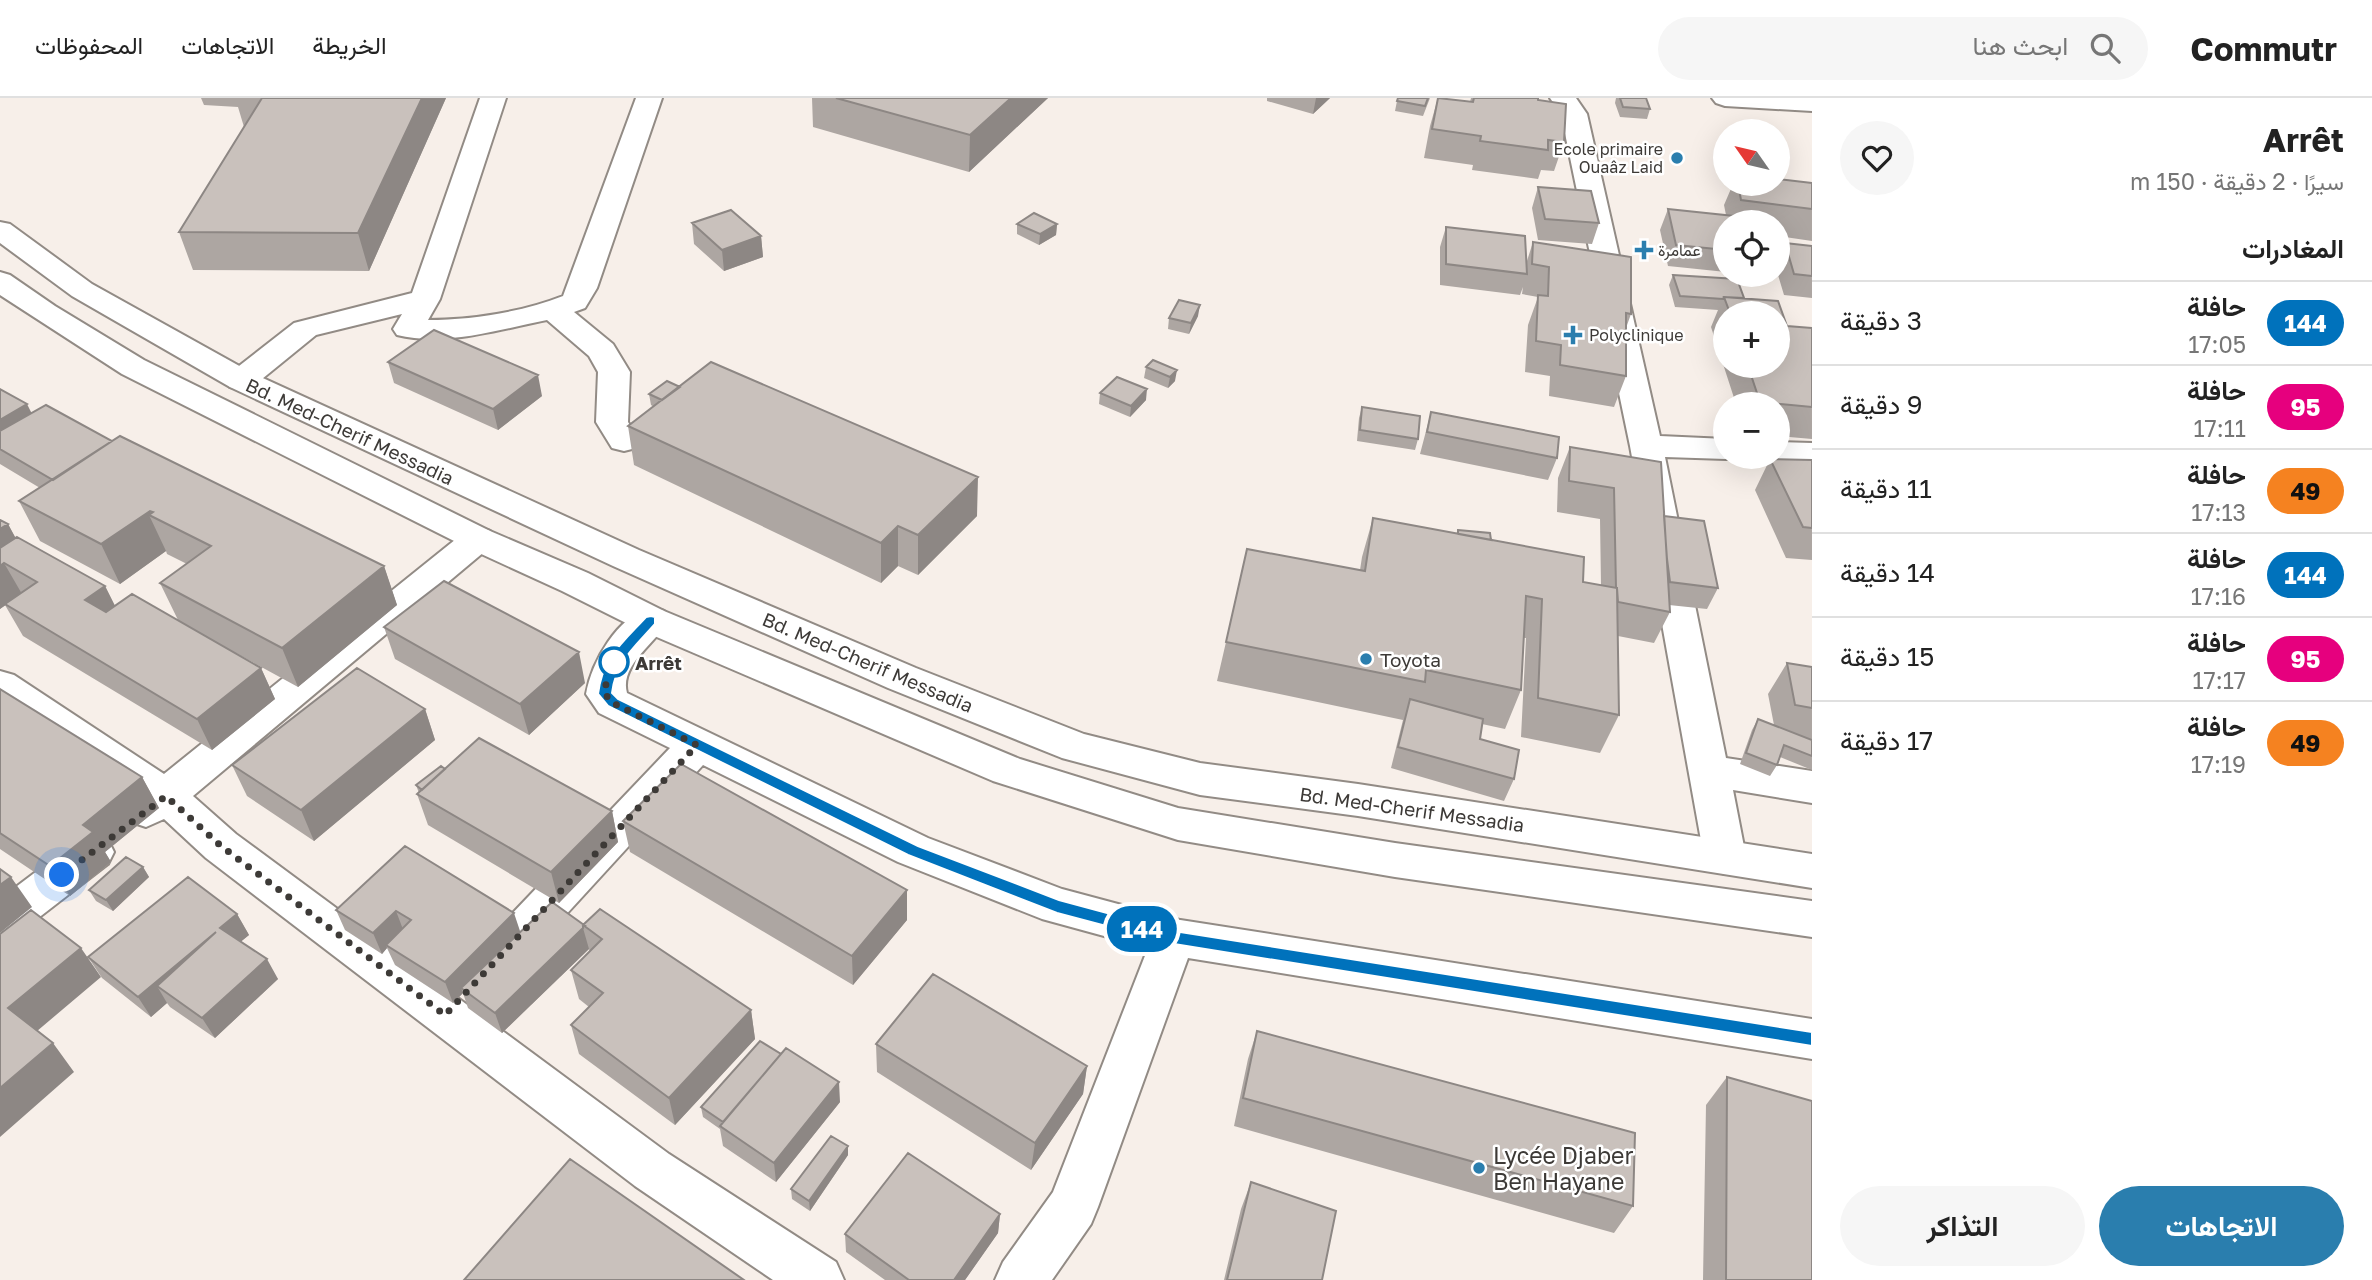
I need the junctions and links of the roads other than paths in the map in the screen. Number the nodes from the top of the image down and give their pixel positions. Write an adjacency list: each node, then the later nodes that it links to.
1 (493, 98): 8 (main road)
2 (649, 98): 9 (main road)
3 (1563, 98): 12 (main road)
4 (1725, 98): 5 (main road)
5 (1801, 101)
6 (0, 230): 10 (main road, Bd. Med-Cherif Messadia)
7 (0, 281): 16 (main road, Bd. Med-Cherif Messadia)
8 (425, 299): 9 (main road); 10 (main road)
9 (554, 310): 11 (main road)
10 (241, 380): 23 (main road, Bd. Med-Cherif Messadia)
11 (624, 441)
12 (1646, 446): 13 (main road); 20 (main road)
13 (1713, 449)
14 (1790, 452): 15 (main road)
15 (1812, 453)
16 (478, 539): 17 (main road, Bd. Med-Cherif Messadia); 22 (main road)
17 (651, 620): 19 (main road); 25 (main road, Bd. Med-Cherif Messadia)
18 (0, 685): 22 (main road)
19 (697, 745): 27 (main road); 28 (main road)
20 (1707, 771): 21 (main road); 23 (main road)
21 (1812, 788)
22 (166, 796): 26 (main road); 28 (main road)
23 (1725, 857): 24 (main road, Bd. Med-Cherif Messadia)
24 (1812, 871)
25 (1812, 919)
26 (0, 923)
27 (1174, 937): 29 (main road); 31 (main road)
28 (445, 1015): 30 (main road)
29 (1812, 1039)
30 (818, 1280)
31 (1021, 1280)

